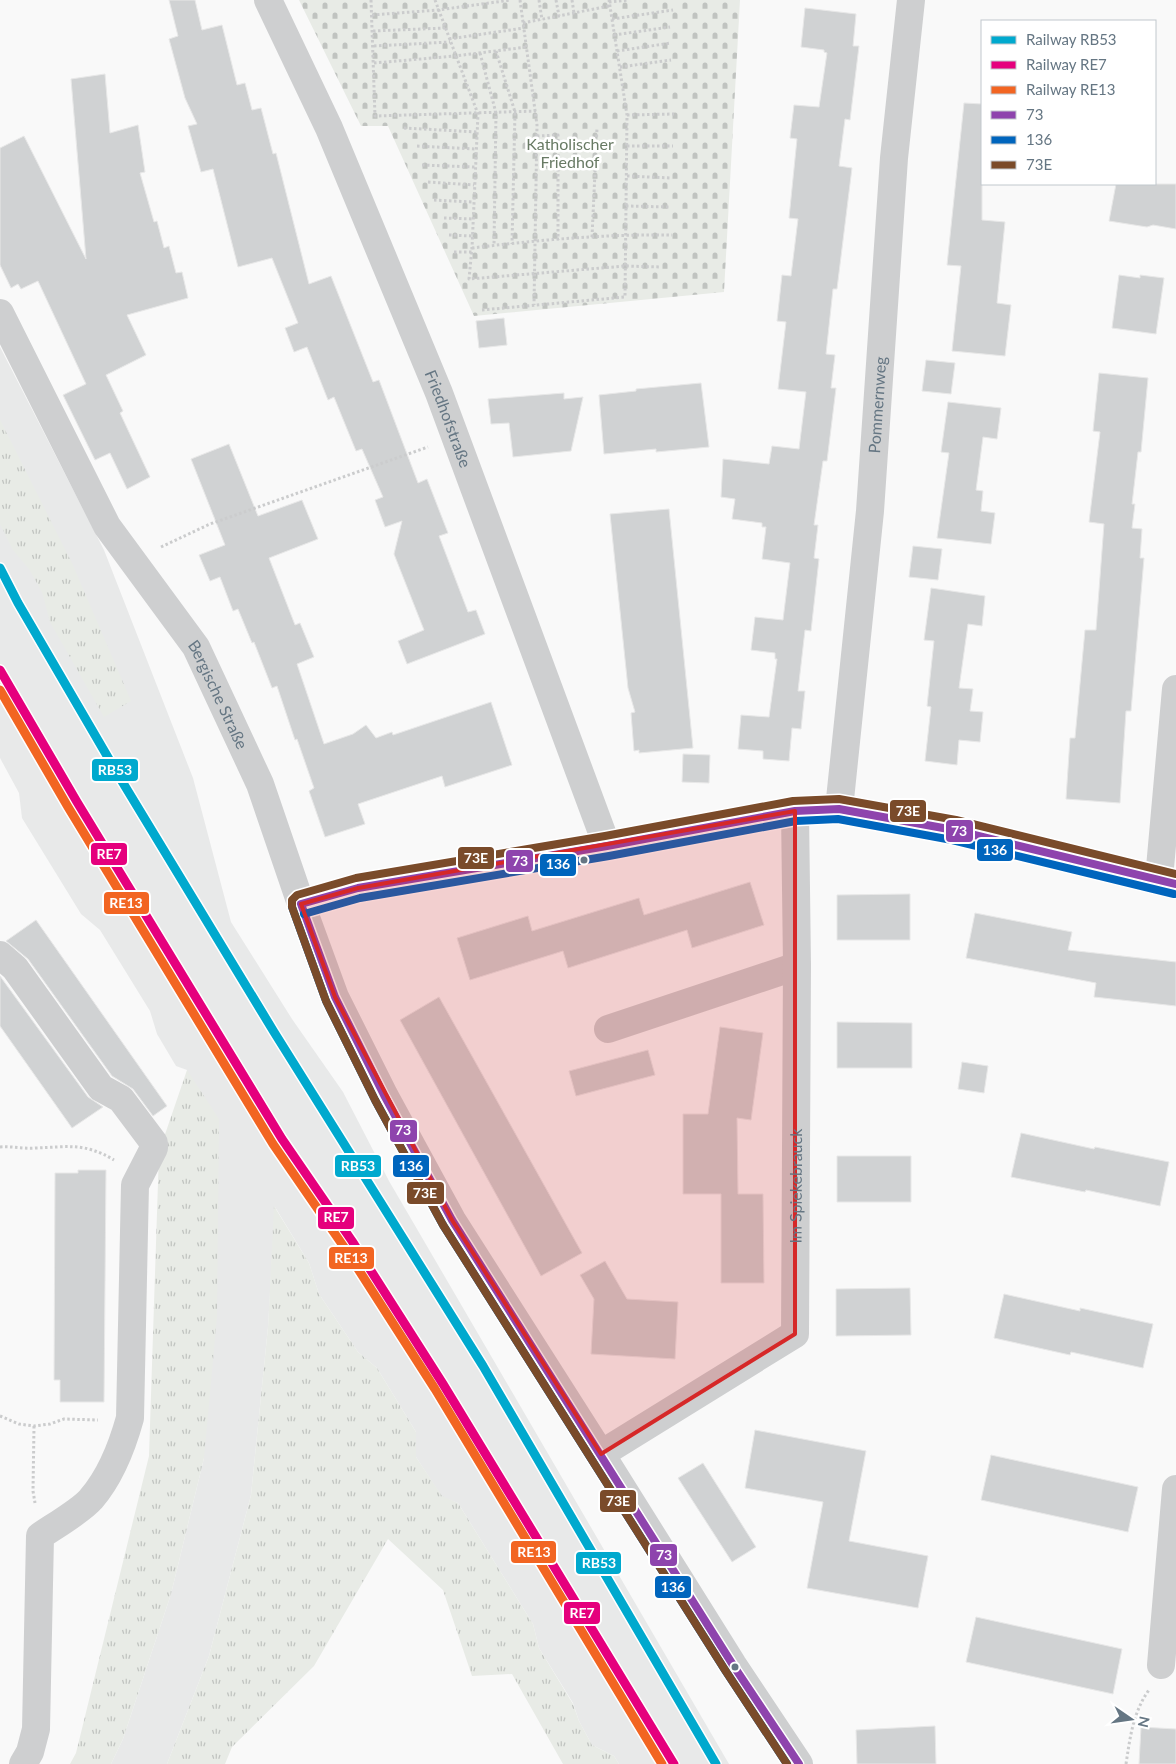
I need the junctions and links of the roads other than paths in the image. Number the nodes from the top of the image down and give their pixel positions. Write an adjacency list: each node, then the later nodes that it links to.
1 (268, 0): 7 (street, Friedhofstraße)
2 (911, 0): 5 (street, Pommernweg)
3 (0, 313): 9 (street, Bergische Straße)
4 (1176, 689): 8 (street)
5 (839, 809): 6 (street); 8 (street)
6 (795, 810): 7 (street); 11 (street, Im Spiekebrauck)
7 (607, 846): 9 (street)
8 (1167, 882)
9 (300, 904): 13 (street, Bergische Straße)
10 (0, 955): 16 (street)
11 (797, 966): 12 (street); 13 (street, Im Spiekebrauck)
12 (608, 1029)
13 (601, 1454): 17 (street, Bergische Straße)
14 (1176, 1489): 15 (street)
15 (1160, 1665)
16 (23, 1764)
17 (799, 1764)

